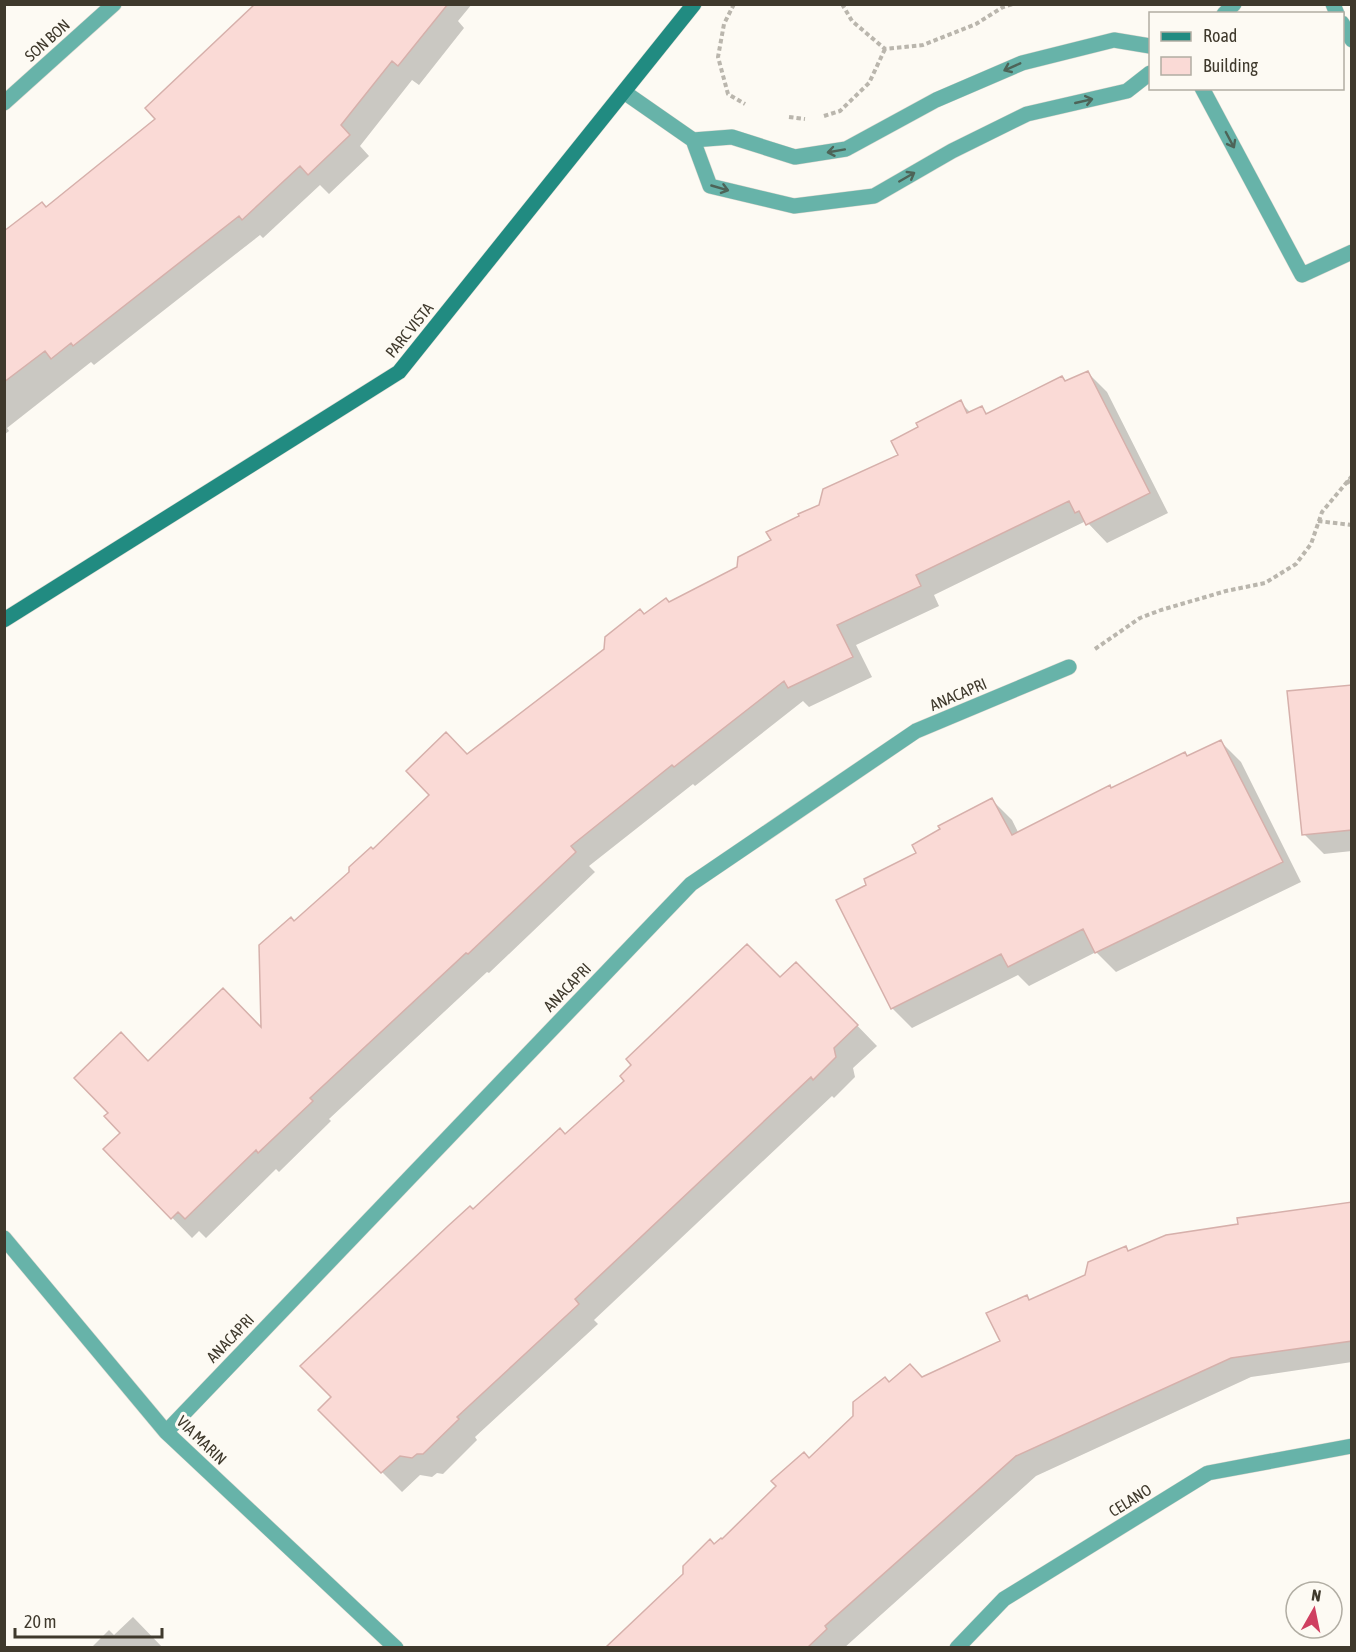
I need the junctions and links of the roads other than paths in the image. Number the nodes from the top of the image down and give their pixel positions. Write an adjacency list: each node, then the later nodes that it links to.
1 (114, 4): 9 (street, SON BON)
2 (694, 4): 8 (street, PARC VISTA)
3 (1344, 26): 4 (street)
4 (1352, 40)
5 (1149, 46): 10 (street, one-way to 10)
6 (1149, 74): 10 (street, one-way to 6)
7 (1203, 90): 11 (street, one-way to 11)
8 (624, 92): 10 (street); 12 (street, PARC VISTA)
9 (4, 103)
10 (693, 140)
11 (1352, 252)
12 (4, 620)
13 (1069, 667): 15 (street, ANACAPRI)
14 (4, 1238): 15 (street, VIA MARIN)
15 (166, 1432): 17 (street, VIA MARIN)
16 (1352, 1446): 18 (street, CELANO)
17 (396, 1647)
18 (957, 1647)

